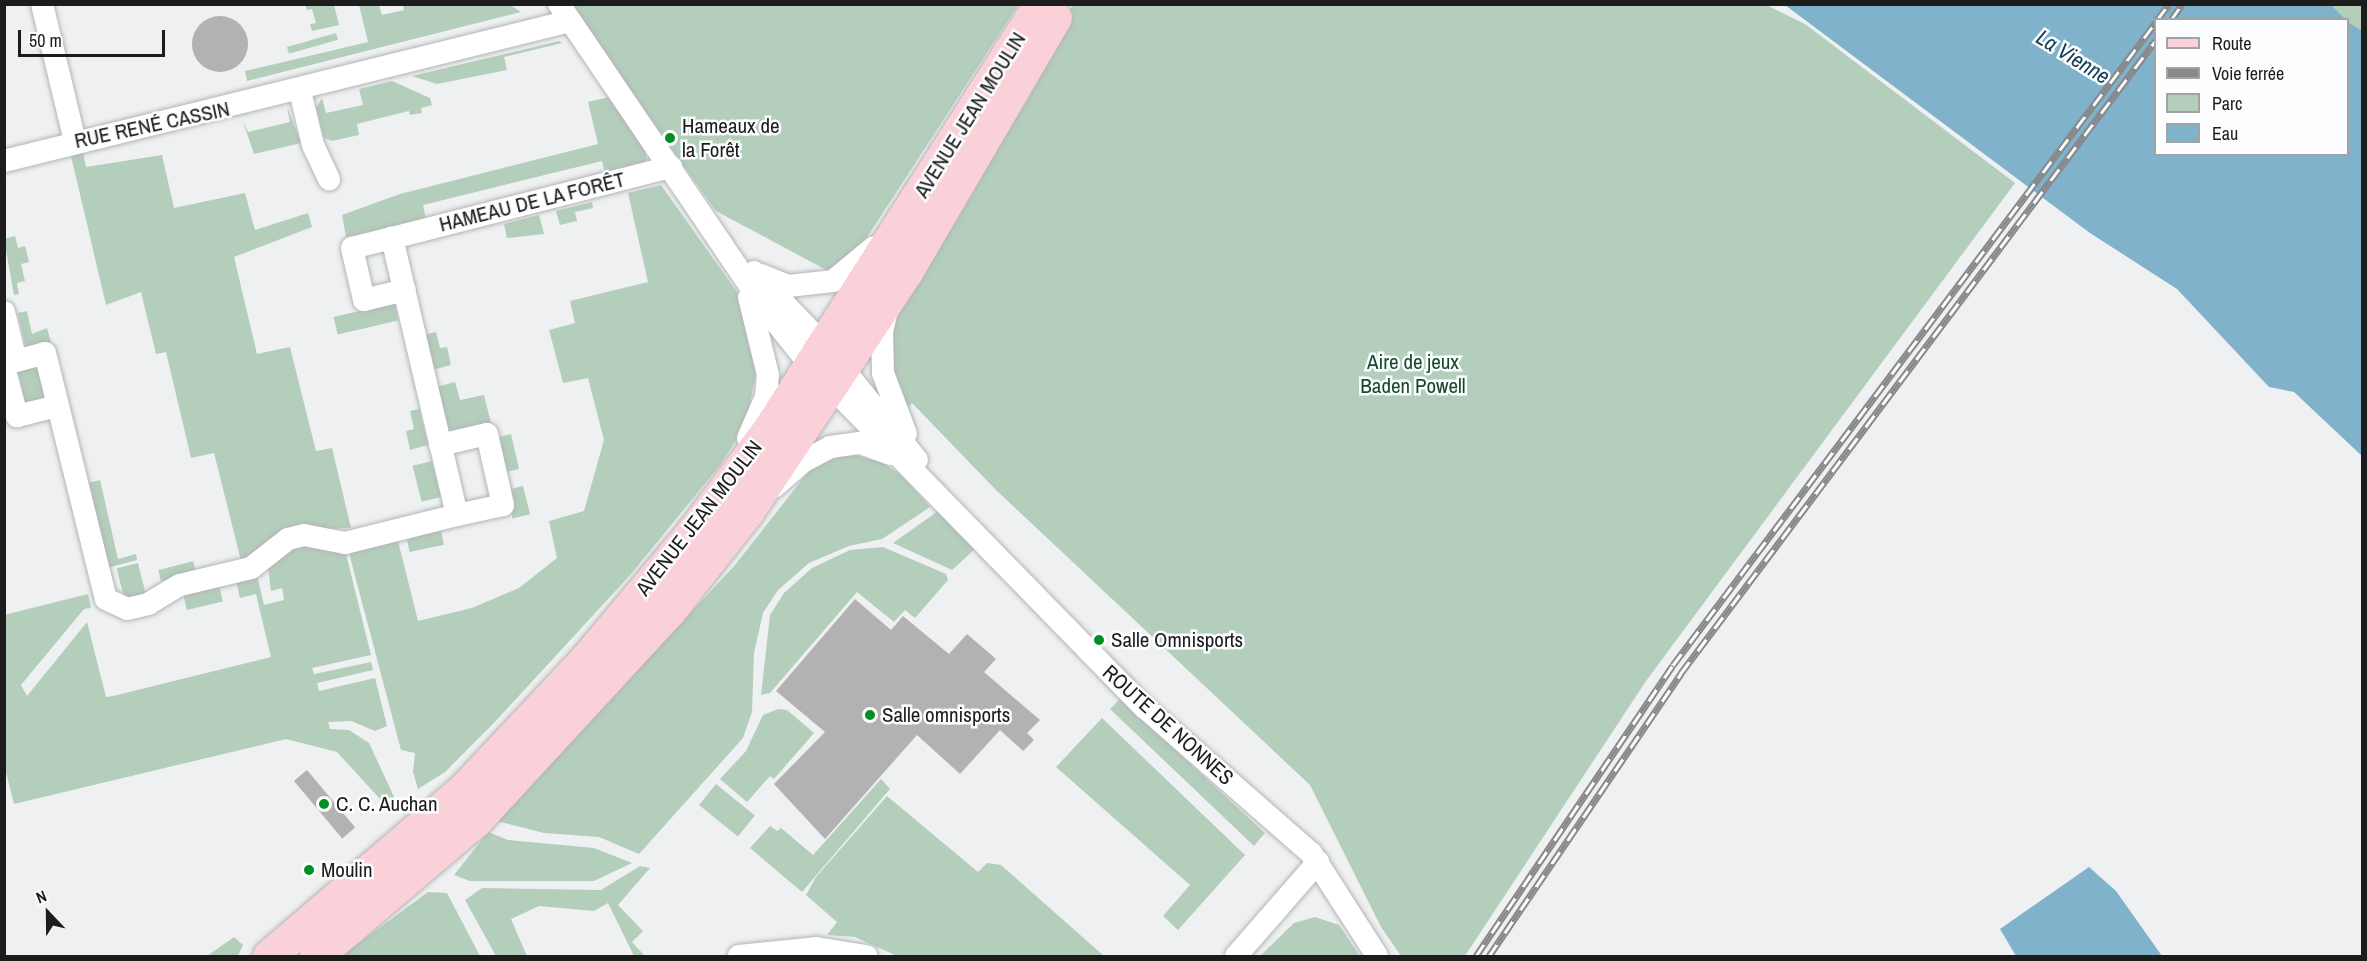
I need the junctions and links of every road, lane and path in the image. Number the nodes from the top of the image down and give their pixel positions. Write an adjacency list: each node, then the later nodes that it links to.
1 (42, 4): 6 (street)
2 (1040, 4): 10 (main road, AVENUE JEAN MOULIN)
3 (1062, 4): 15 (main road, AVENUE JEAN MOULIN)
4 (564, 13): 5 (street, RUE RENÉ CASSIN); 8 (street)
5 (300, 91): 6 (street, RUE RENÉ CASSIN); 9 (street)
6 (75, 141): 7 (street, RUE RENÉ CASSIN)
7 (4, 160)
8 (671, 167): 11 (street, HAMEAU DE LA FORÊT); 12 (street)
9 (329, 179)
10 (906, 216): 13 (street); 17 (main road, AVENUE JEAN MOULIN)
11 (392, 238): 14 (street); 14 (street, HAMEAU DE LA FORÊT)
12 (730, 252): 13 (street); 17 (street); 27 (street)
13 (754, 273): 17 (street)
14 (405, 290): 21 (street)
15 (890, 297): 19 (main road, AVENUE JEAN MOULIN); 23 (street, ROUTE DE NONNES)
16 (4, 312): 18 (street)
17 (817, 354): 19 (street); 27 (main road, AVENUE JEAN MOULIN)
18 (8, 364): 20 (street); 20 (street)
19 (838, 379): 22 (street, ROUTE DE NONNES); 23 (street, ROUTE DE NONNES); 25 (main road, AVENUE JEAN MOULIN)
20 (57, 406): 26 (street)
21 (440, 445): 26 (street); 26 (street)
22 (895, 456): 24 (street, ROUTE DE NONNES); 25 (street)
23 (920, 463): 24 (street, ROUTE DE NONNES)
24 (946, 502): 28 (street, ROUTE DE NONNES)
25 (747, 512): 30 (main road, AVENUE JEAN MOULIN)
26 (457, 515)
27 (694, 530): 29 (main road, AVENUE JEAN MOULIN)
28 (1318, 862): 33 (street); 34 (street, ROUTE DE NONNES)
29 (269, 957)
30 (316, 957)
31 (739, 957): 32 (street)
32 (866, 957)
33 (1236, 957)
34 (1377, 957)

